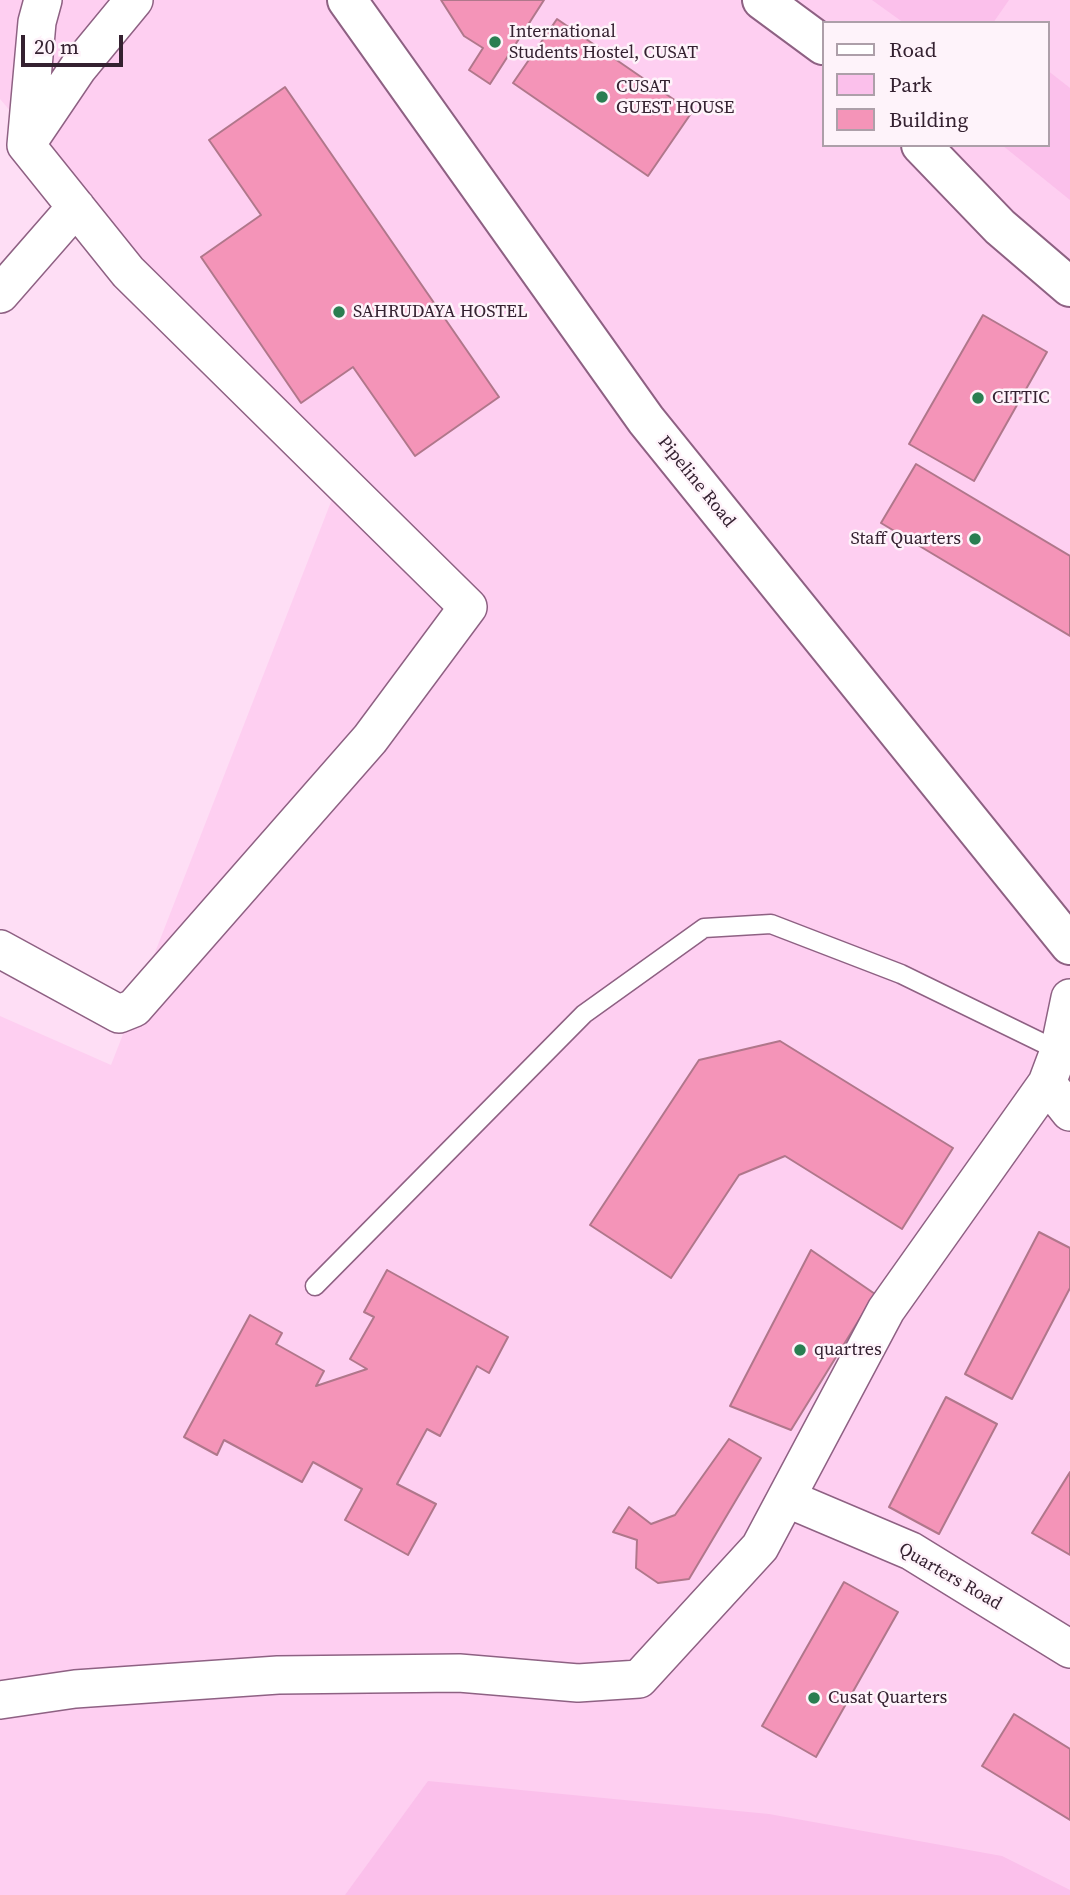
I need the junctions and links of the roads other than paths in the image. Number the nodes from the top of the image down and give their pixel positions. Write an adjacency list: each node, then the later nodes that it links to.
1 (43, 0): 6 (street)
2 (134, 0): 6 (street)
3 (347, 0): 11 (street, Pipeline Road)
4 (762, 0): 5 (street)
5 (822, 44)
6 (26, 145): 8 (street)
7 (923, 147): 9 (street)
8 (76, 207): 10 (street); 12 (street)
9 (1070, 286)
10 (0, 294)
11 (1070, 945)
12 (0, 949)
13 (1070, 998): 14 (street)
14 (1053, 1067): 15 (street); 16 (lane); 17 (street)
15 (1070, 1112)
16 (315, 1286)
17 (786, 1498): 18 (street, Quarters Road); 19 (street)
18 (1070, 1649)
19 (0, 1700)

